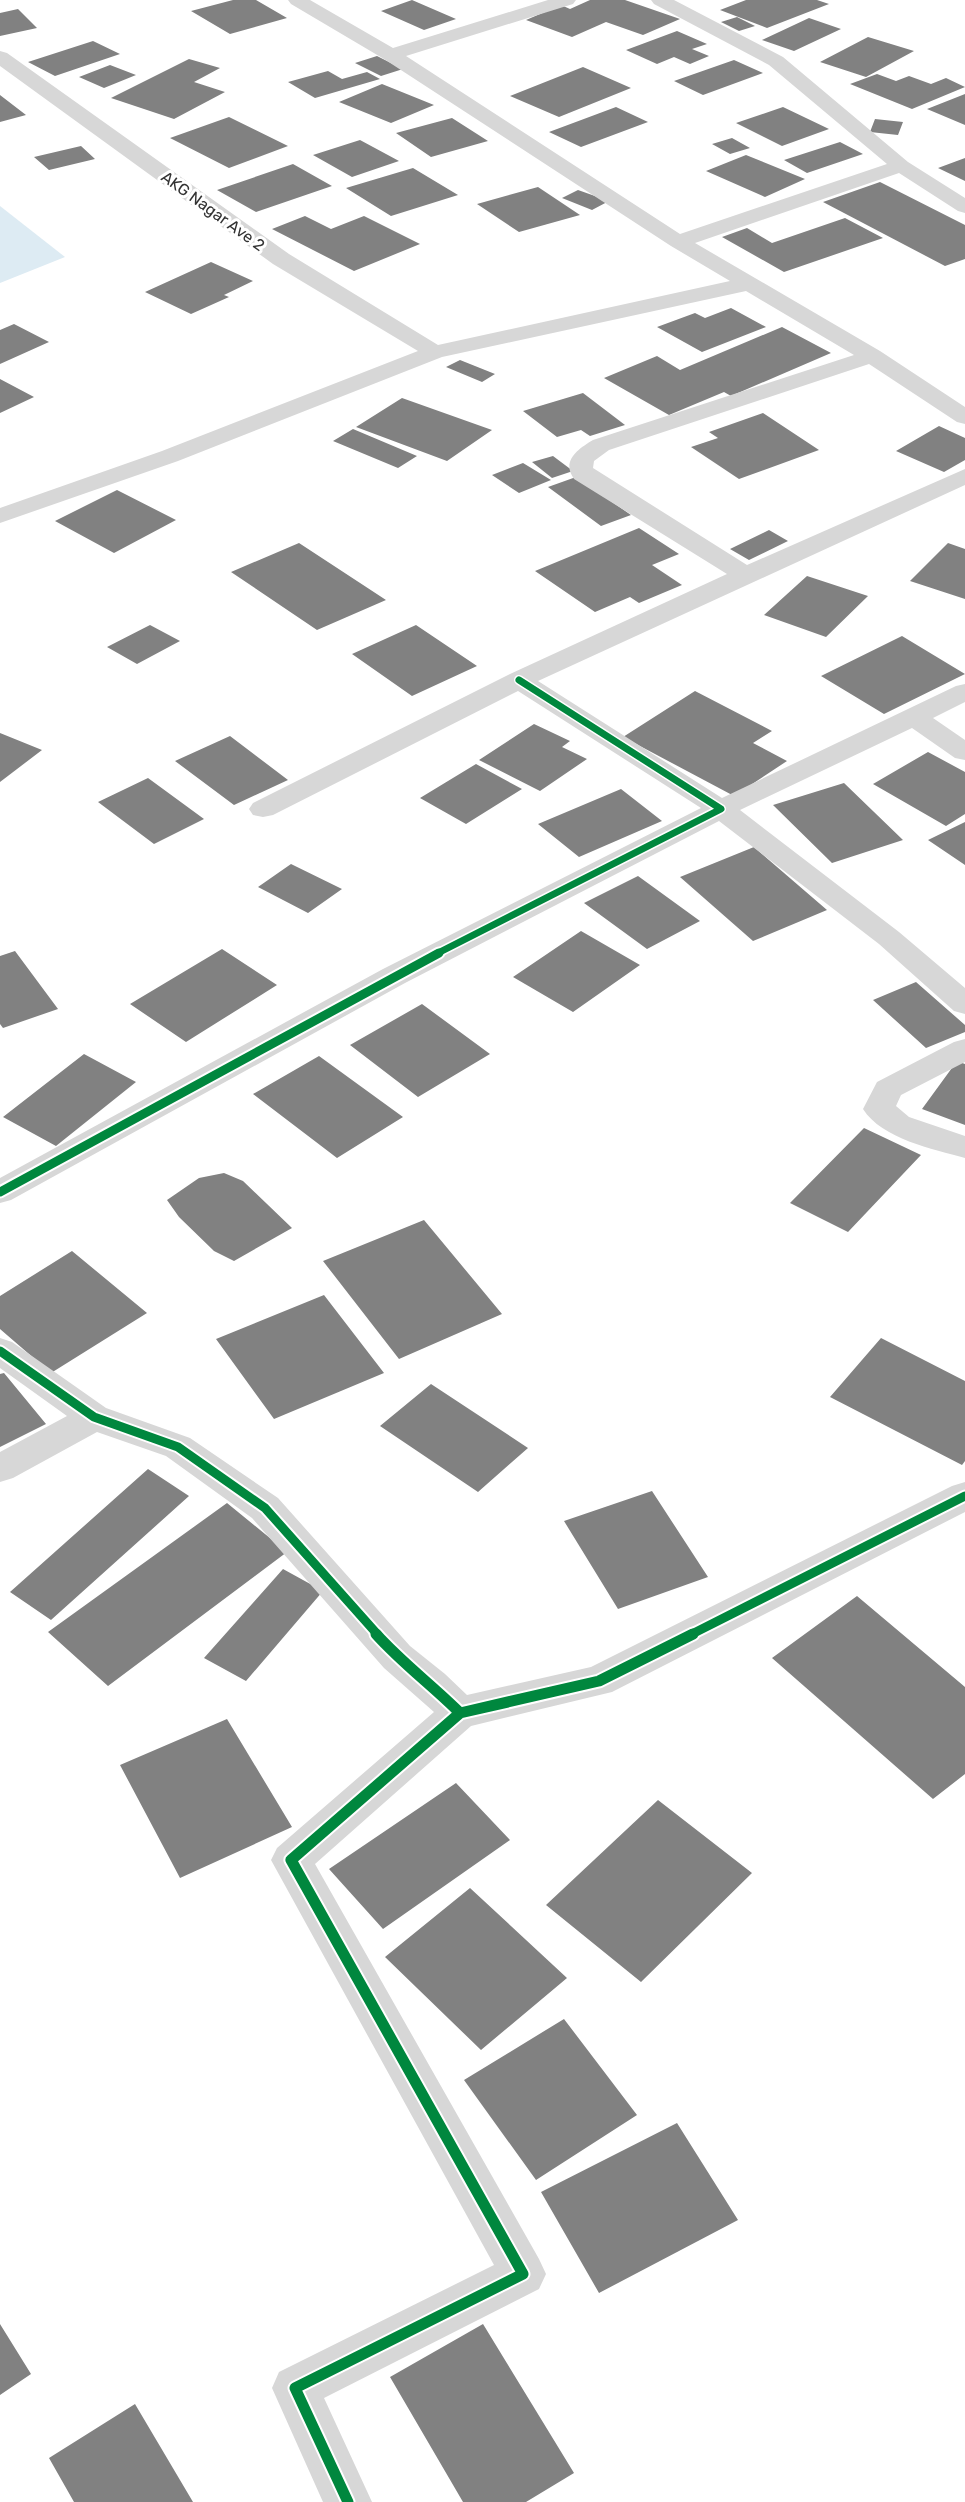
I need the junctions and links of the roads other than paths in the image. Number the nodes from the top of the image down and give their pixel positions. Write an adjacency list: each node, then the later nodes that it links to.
1 (297, 0): 4 (street)
2 (567, 0): 4 (street)
3 (660, 0): 6 (street)
4 (391, 55): 8 (street)
5 (0, 57): 10 (street, AKG Nagar Ave 2)
6 (902, 166): 7 (street); 8 (street)
7 (965, 207)
8 (678, 242): 9 (street)
9 (747, 284): 10 (street); 11 (street)
10 (435, 352): 14 (street)
11 (872, 356): 12 (street); 15 (street)
12 (965, 417)
13 (965, 476): 15 (street)
14 (0, 516)
15 (747, 575): 16 (street)
16 (519, 680): 20 (street); 21 (street)
17 (965, 692): 18 (street)
18 (914, 717): 19 (street); 21 (street)
19 (965, 752)
20 (263, 809)
21 (721, 809): 22 (street); 25 (street)
22 (965, 1004)
23 (965, 1049): 24 (street)
24 (965, 1147)
25 (0, 1192)
26 (0, 1351): 27 (street)
27 (94, 1417): 28 (street); 30 (street)
28 (0, 1468)
29 (965, 1496): 30 (street)
30 (460, 1713): 31 (street)
31 (348, 2502)

